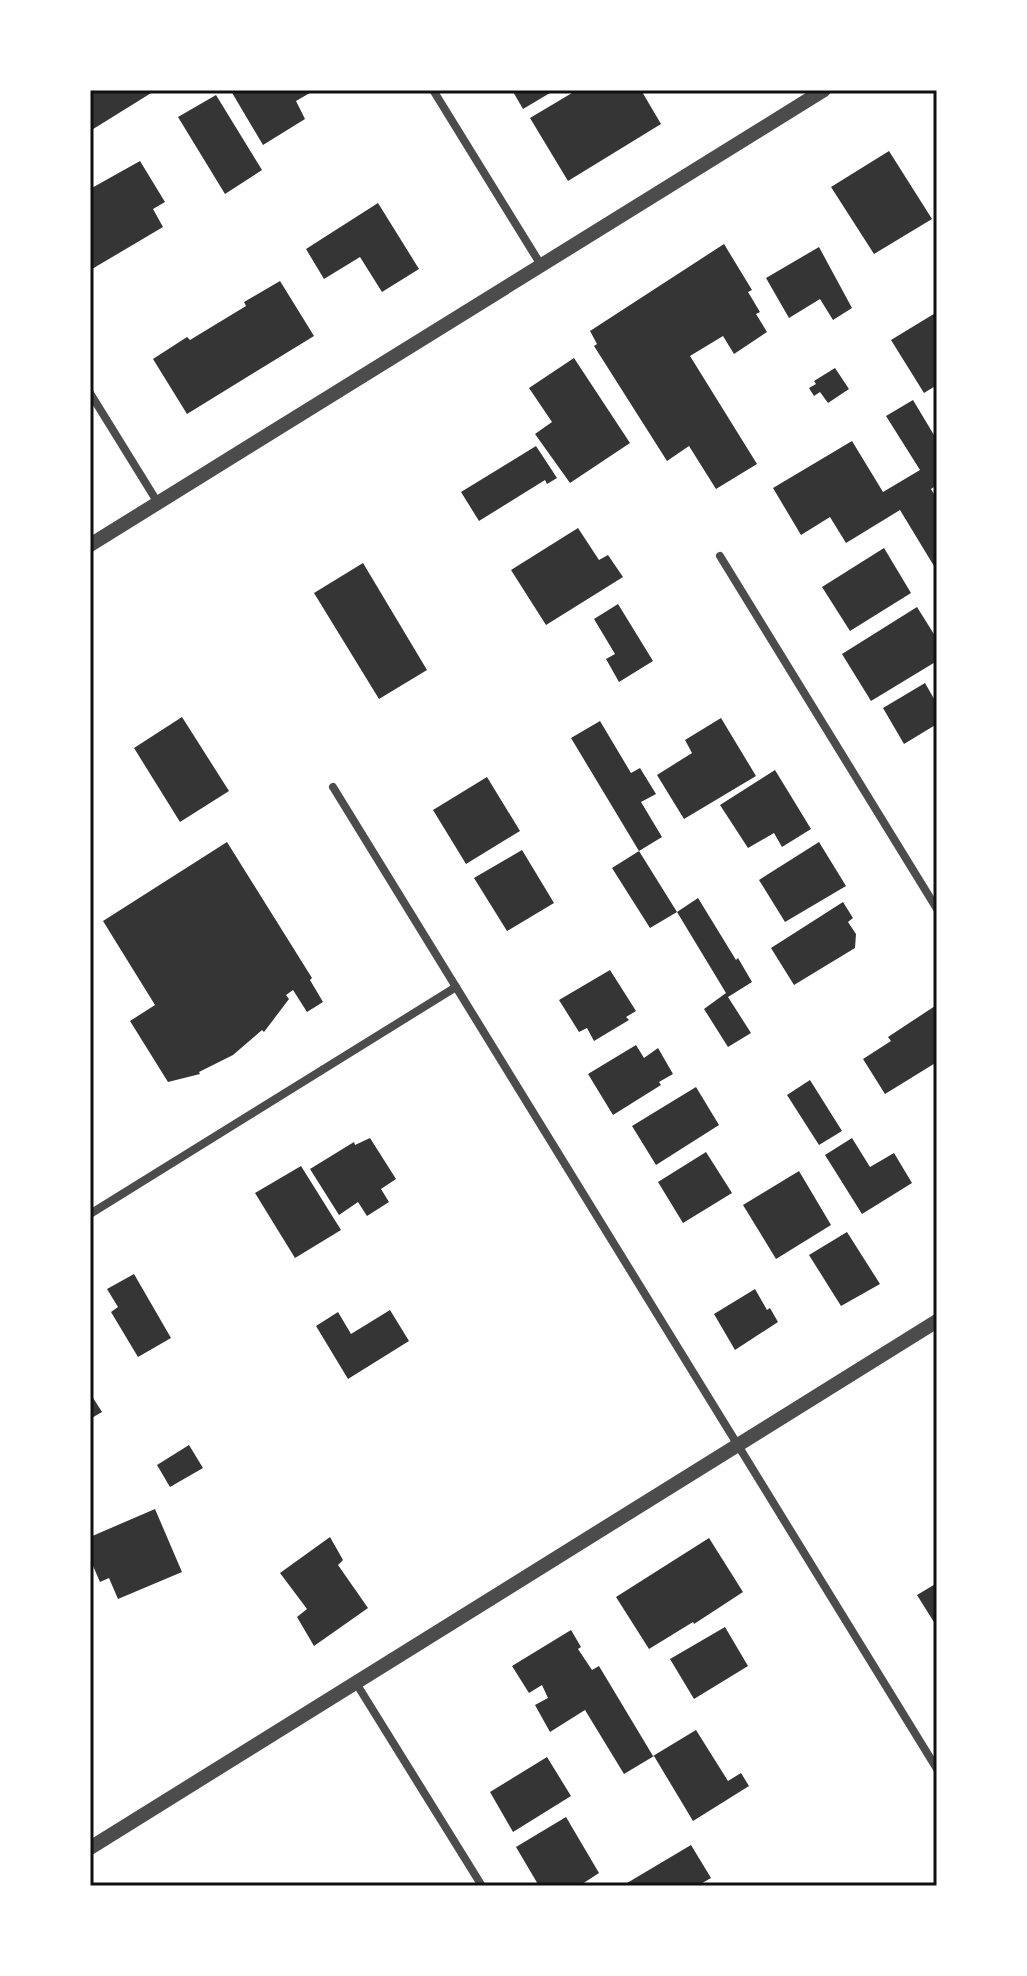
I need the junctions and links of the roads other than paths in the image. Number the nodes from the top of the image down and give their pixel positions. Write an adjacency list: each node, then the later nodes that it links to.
1 (433, 90): 3 (street)
2 (824, 90): 3 (street)
3 (541, 265): 5 (street)
4 (90, 393): 5 (street)
5 (158, 503): 6 (street)
6 (90, 545)
7 (720, 556): 9 (street)
8 (333, 787): 10 (street)
9 (937, 909)
10 (456, 987): 11 (street); 13 (street)
11 (90, 1214)
12 (937, 1321): 13 (street)
13 (737, 1445): 14 (street); 15 (street)
14 (356, 1683): 16 (street); 17 (street)
15 (937, 1769)
16 (90, 1848)
17 (482, 1886)

